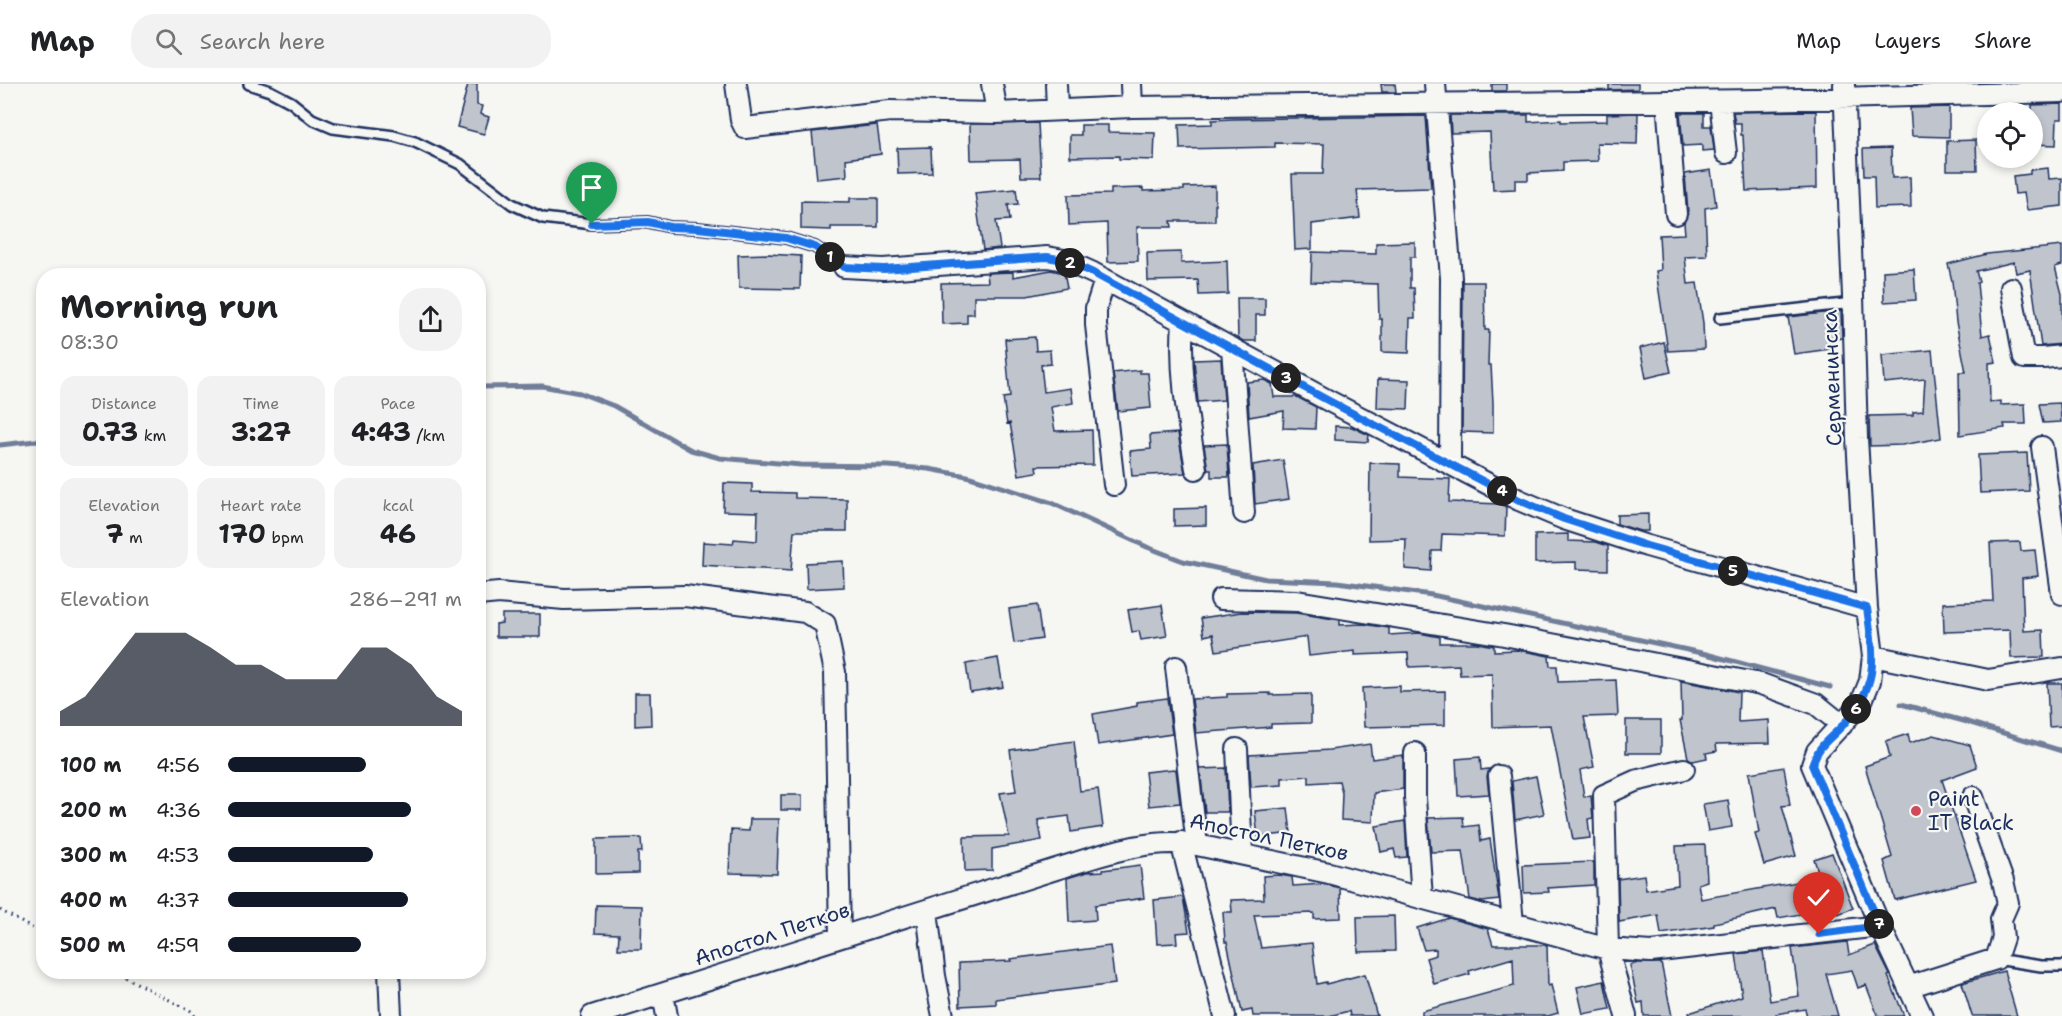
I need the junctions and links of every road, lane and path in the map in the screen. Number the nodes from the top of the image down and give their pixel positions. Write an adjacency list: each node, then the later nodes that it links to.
1 (249, 84): 18 (lane)
2 (736, 84): 15 (street)
3 (992, 84): 15 (street)
4 (1056, 84): 14 (street)
5 (1131, 84): 13 (street)
6 (1435, 84): 12 (street)
7 (1844, 91): 8 (street); 9 (street); 21 (street, Серменинска)
8 (1758, 92): 11 (street)
9 (2062, 92)
10 (1667, 101): 11 (street); 12 (street); 17 (street)
11 (1720, 101): 16 (street)
12 (1437, 104): 13 (street); 27 (street)
13 (1132, 107): 14 (street)
14 (1057, 109): 15 (street)
15 (997, 113)
16 (1726, 153)
17 (1676, 214)
18 (844, 267): 19 (street)
19 (1105, 280): 23 (street); 29 (street)
20 (2011, 288): 25 (street)
21 (1854, 303): 22 (lane); 35 (street, Серменинска)
22 (1720, 318)
23 (1183, 322): 24 (street); 28 (street)
24 (1232, 348): 27 (street); 30 (street)
25 (2062, 356)
26 (2042, 447): 31 (street)
27 (1450, 464): 35 (street)
28 (1196, 469)
29 (1114, 485)
30 (1244, 513)
31 (2058, 525): 33 (street)
32 (486, 594): 53 (street)
33 (2062, 594)
34 (1221, 600): 39 (street)
35 (1867, 608): 36 (street, Серменинска)
36 (1873, 657): 38 (street); 39 (street, Серменинска)
37 (1176, 667): 45 (street)
38 (2062, 668)
39 (1842, 725): 51 (street, Серменинска)
40 (1237, 749): 46 (street)
41 (1415, 753): 47 (street)
42 (1684, 769): 54 (street)
43 (1499, 776): 50 (street)
44 (1973, 797): 55 (street)
45 (1189, 843): 46 (street, Апостол Петков); 49 (street, Апостол Петков); 66 (street)
46 (1242, 853): 47 (street, Апостол Петков)
47 (1422, 898): 50 (street, Апостол Петков)
48 (0, 910): 52 (path)
49 (927, 911): 53 (street, Апостол Петков); 65 (street)
50 (1513, 923): 54 (street, Апостол Петков)
51 (1880, 926): 54 (street, Апостол Петков); 59 (street)
52 (36, 930)
53 (840, 937): 60 (street, Апостол Петков)
54 (1608, 949): 67 (street)
55 (1996, 959): 56 (lane); 59 (street)
56 (2062, 966)
57 (129, 979): 61 (path)
58 (389, 979): 62 (street)
59 (1908, 987): 68 (street)
60 (663, 994): 63 (street, Апостол Петков); 64 (street)
61 (195, 1016)
62 (391, 1016)
63 (592, 1016)
64 (667, 1016)
65 (943, 1016)
66 (1225, 1016)
67 (1626, 1016)
68 (1922, 1016)

